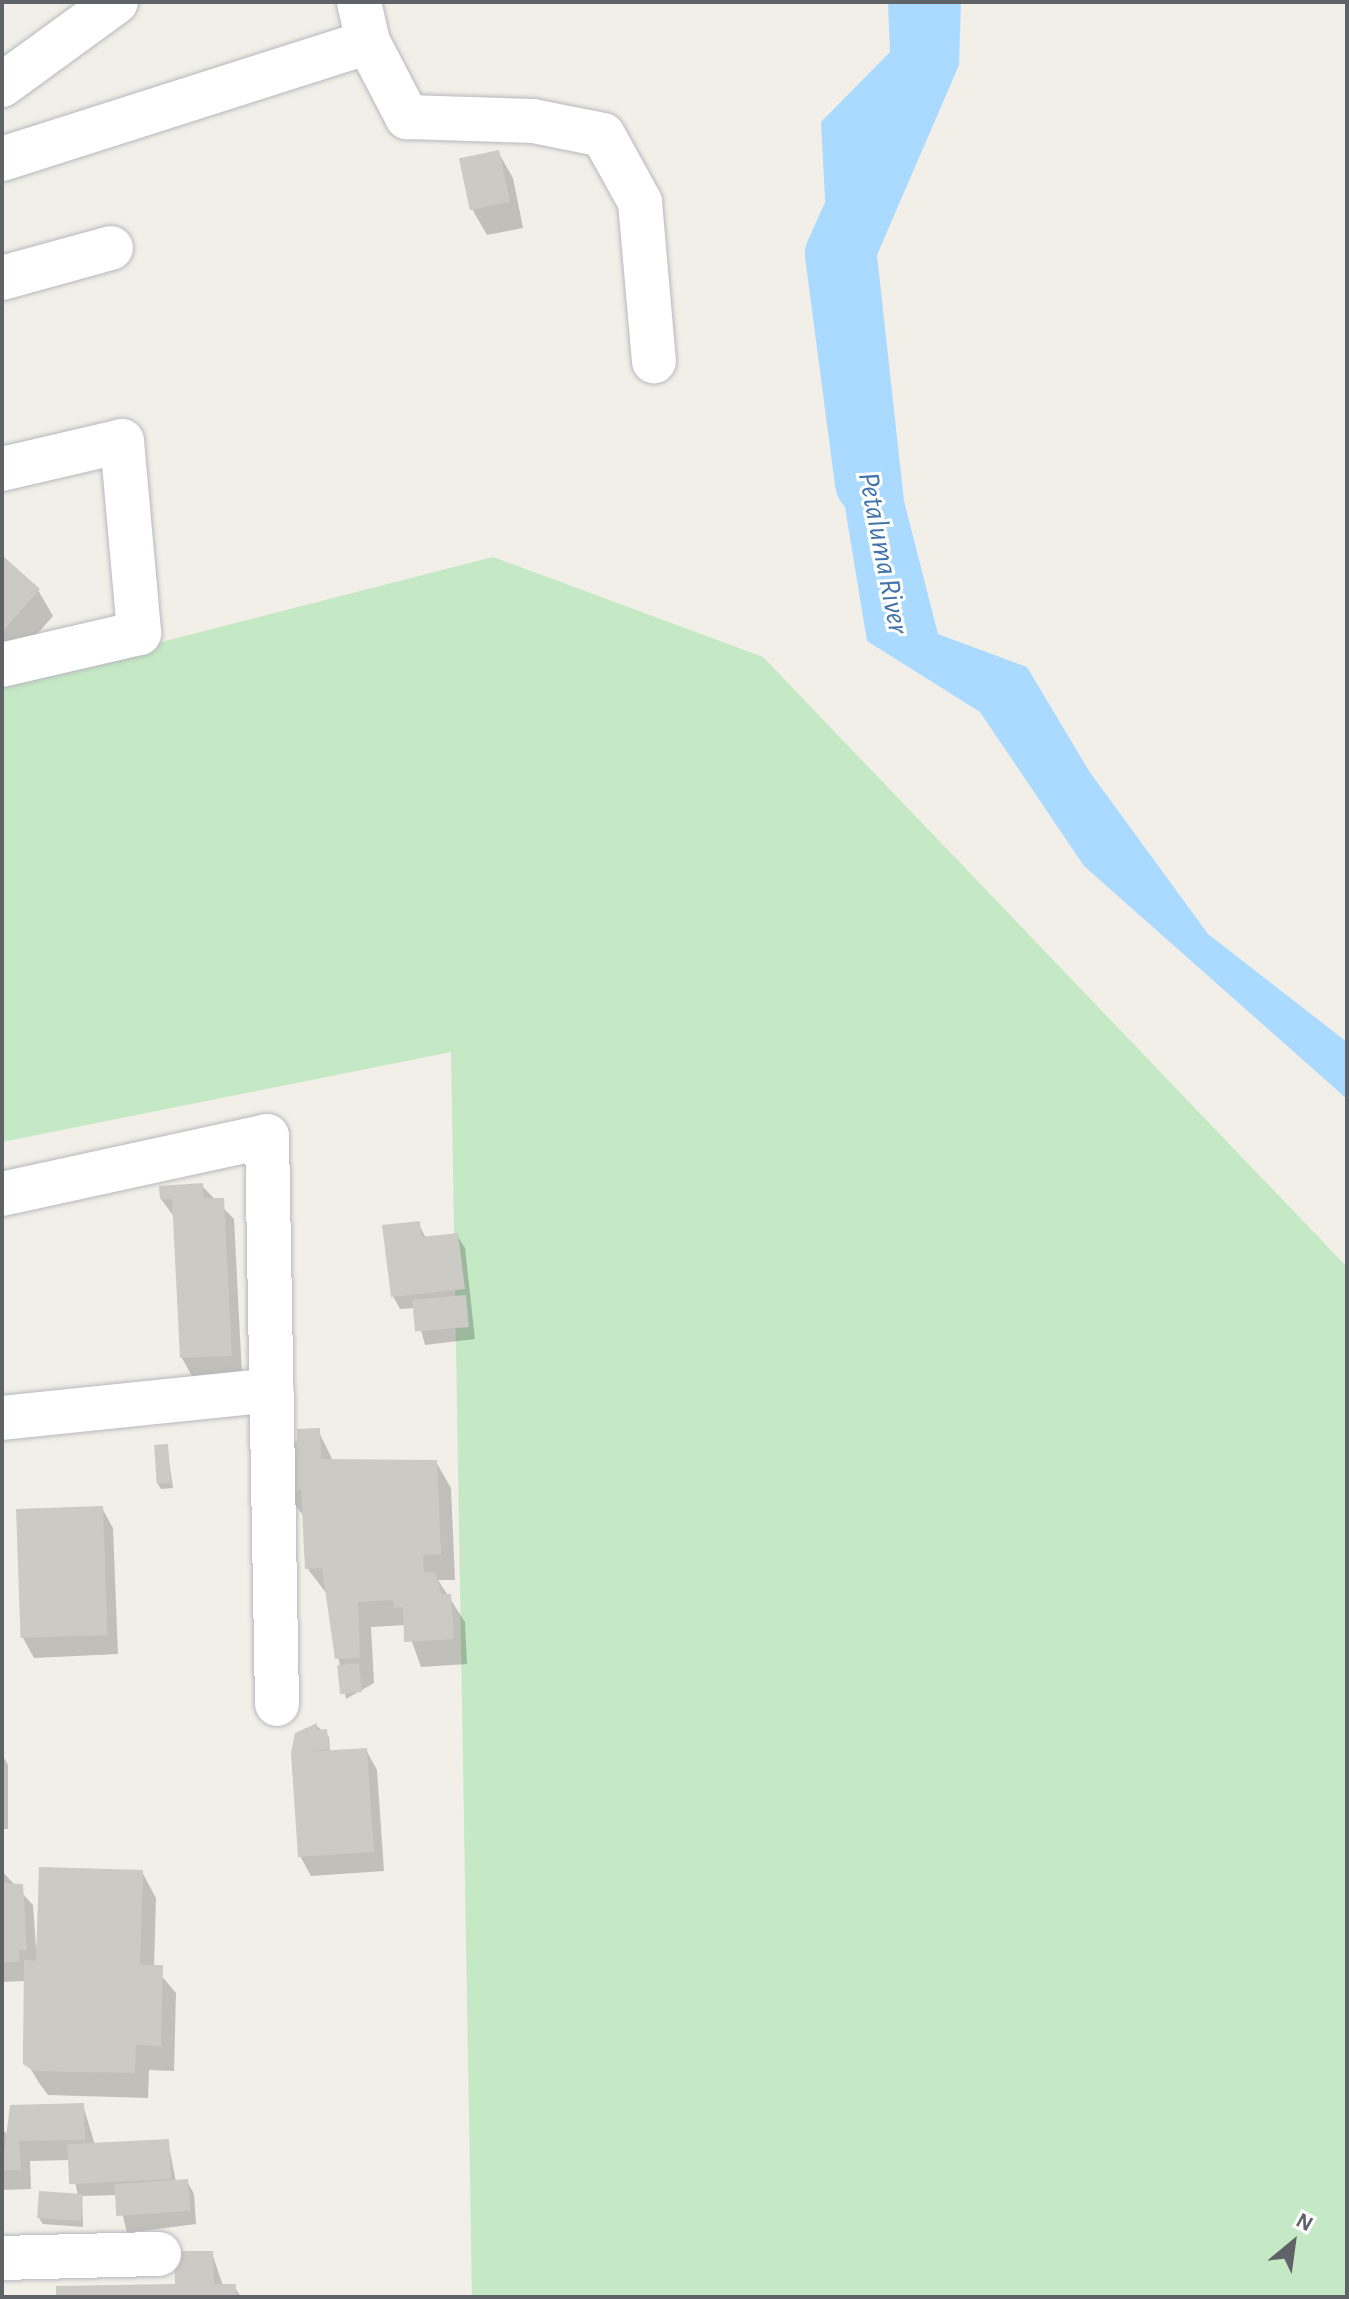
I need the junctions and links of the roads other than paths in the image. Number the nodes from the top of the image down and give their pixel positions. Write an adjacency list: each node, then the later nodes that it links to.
1 (116, 2): 3 (lane)
2 (363, 22): 4 (lane); 7 (lane)
3 (2, 85)
4 (2, 159)
5 (111, 248): 6 (lane)
6 (2, 278)
7 (654, 361)
8 (2, 469): 9 (lane)
9 (2, 665)
10 (2, 1194): 11 (lane)
11 (272, 1390): 12 (lane); 13 (lane)
12 (2, 1418)
13 (277, 1704)
14 (159, 2254): 15 (lane)
15 (2, 2258)

